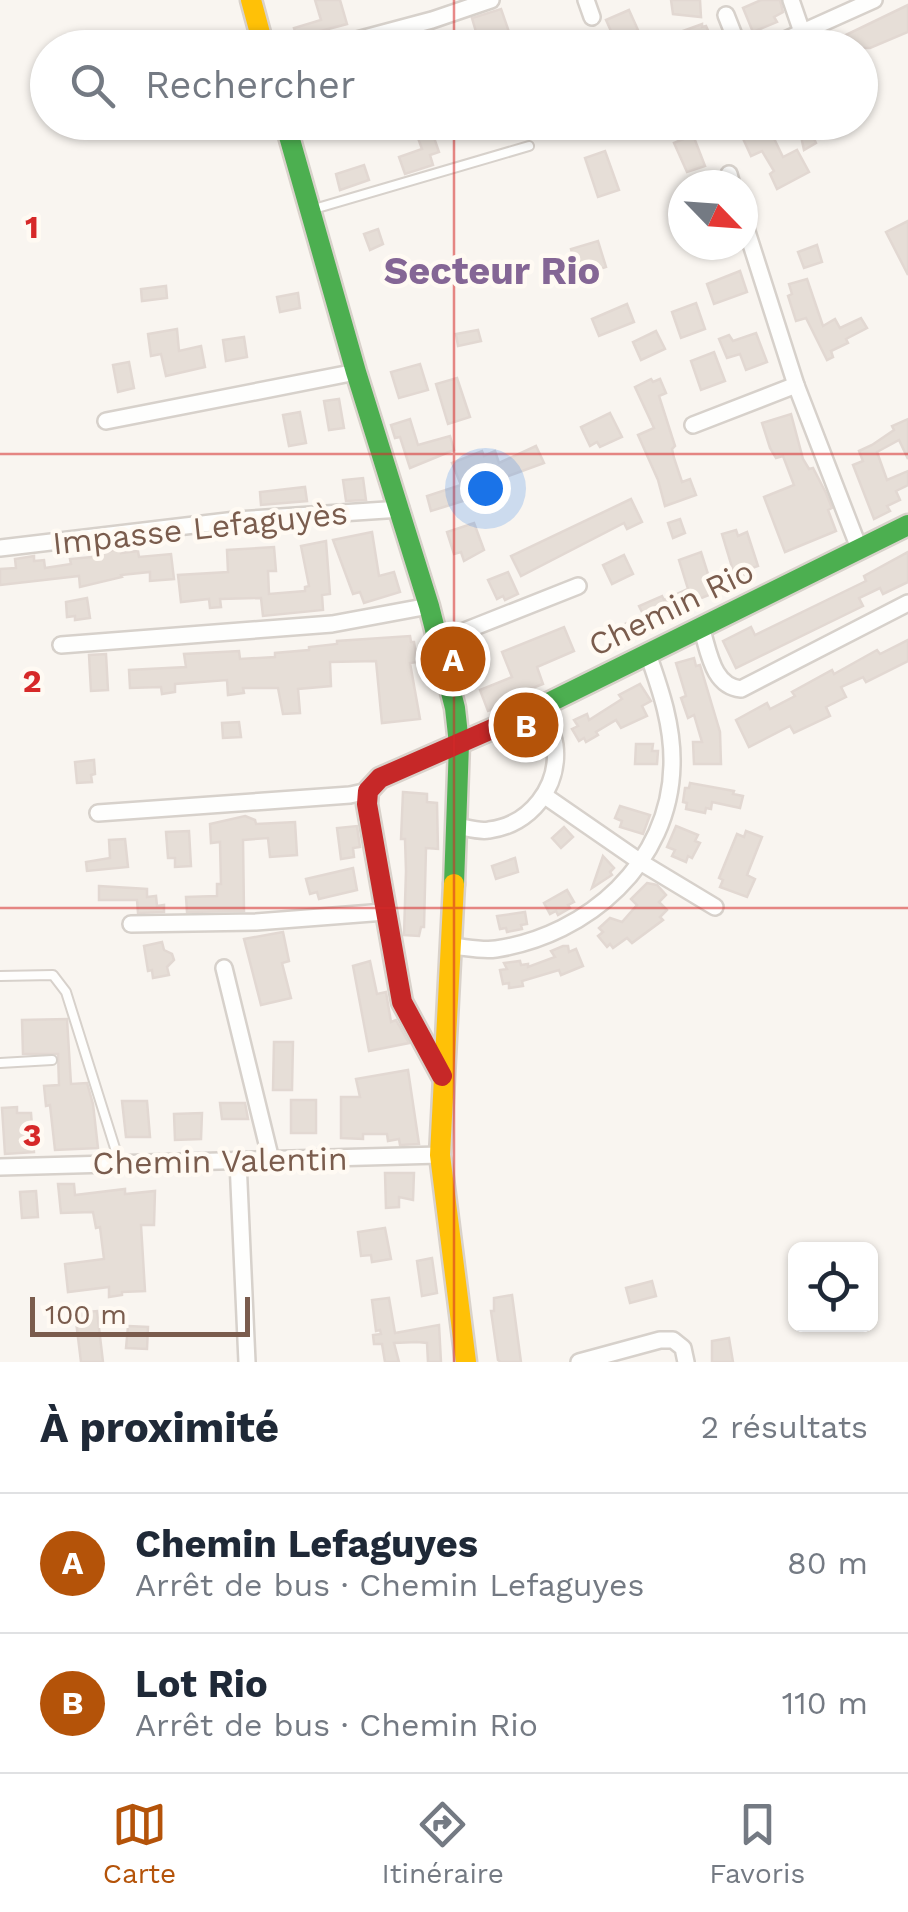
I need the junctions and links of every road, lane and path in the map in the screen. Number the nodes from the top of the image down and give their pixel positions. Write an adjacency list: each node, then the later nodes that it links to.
1 (251, 0): 8 (main road)
2 (491, 0): 9 (street)
3 (586, 0): 7 (street)
4 (791, 0): 11 (street)
5 (874, 0): 12 (street)
6 (726, 15): 10 (street)
7 (592, 17)
8 (259, 30)
9 (394, 30)
10 (732, 30)
11 (801, 30)
12 (806, 30)
13 (290, 140): 15 (main road)
14 (530, 146): 15 (lane)
15 (310, 211): 17 (main road)
16 (756, 260): 18 (street)
17 (356, 372): 19 (street); 21 (main road)
18 (796, 385): 20 (street); 24 (street)
19 (106, 422)
20 (693, 425)
21 (401, 509): 23 (street, Impasse Lefaguyès); 27 (main road)
22 (908, 524): 24 (main road, Chemin Rio)
23 (0, 548)
24 (859, 548): 28 (main road, Chemin Rio)
25 (578, 586): 29 (street)
26 (908, 603): 28 (street)
27 (429, 606): 29 (main road); 30 (street)
28 (701, 627): 31 (main road, Chemin Rio)
29 (439, 641): 33 (main road)
30 (61, 645)
31 (648, 654): 32 (main road, Chemin Rio); 38 (street)
32 (542, 707): 33 (main road, Chemin Rio); 35 (street)
33 (460, 744): 34 (main road, Chemin Rio); 37 (main road)
34 (368, 791): 36 (street); 40 (main road)
35 (545, 796): 37 (street); 38 (street)
36 (98, 813)
37 (457, 826): 42 (main road)
38 (642, 863): 39 (street); 42 (street)
39 (715, 907)
40 (385, 912): 41 (street); 47 (main road)
41 (130, 924)
42 (450, 946): 47 (main road)
43 (224, 968): 50 (street)
44 (0, 976): 51 (lane)
45 (52, 1060): 46 (lane)
46 (0, 1063)
47 (442, 1078): 48 (main road)
48 (440, 1155): 50 (street, Chemin Valentin); 54 (main road)
49 (238, 1160): 50 (street, Chemin Valentin); 51 (street, Chemin Valentin); 53 (street)
50 (272, 1160)
51 (120, 1164): 52 (street, Chemin Valentin)
52 (0, 1167)
53 (247, 1362)
54 (466, 1362)
55 (580, 1362): 56 (street)
56 (686, 1362)

